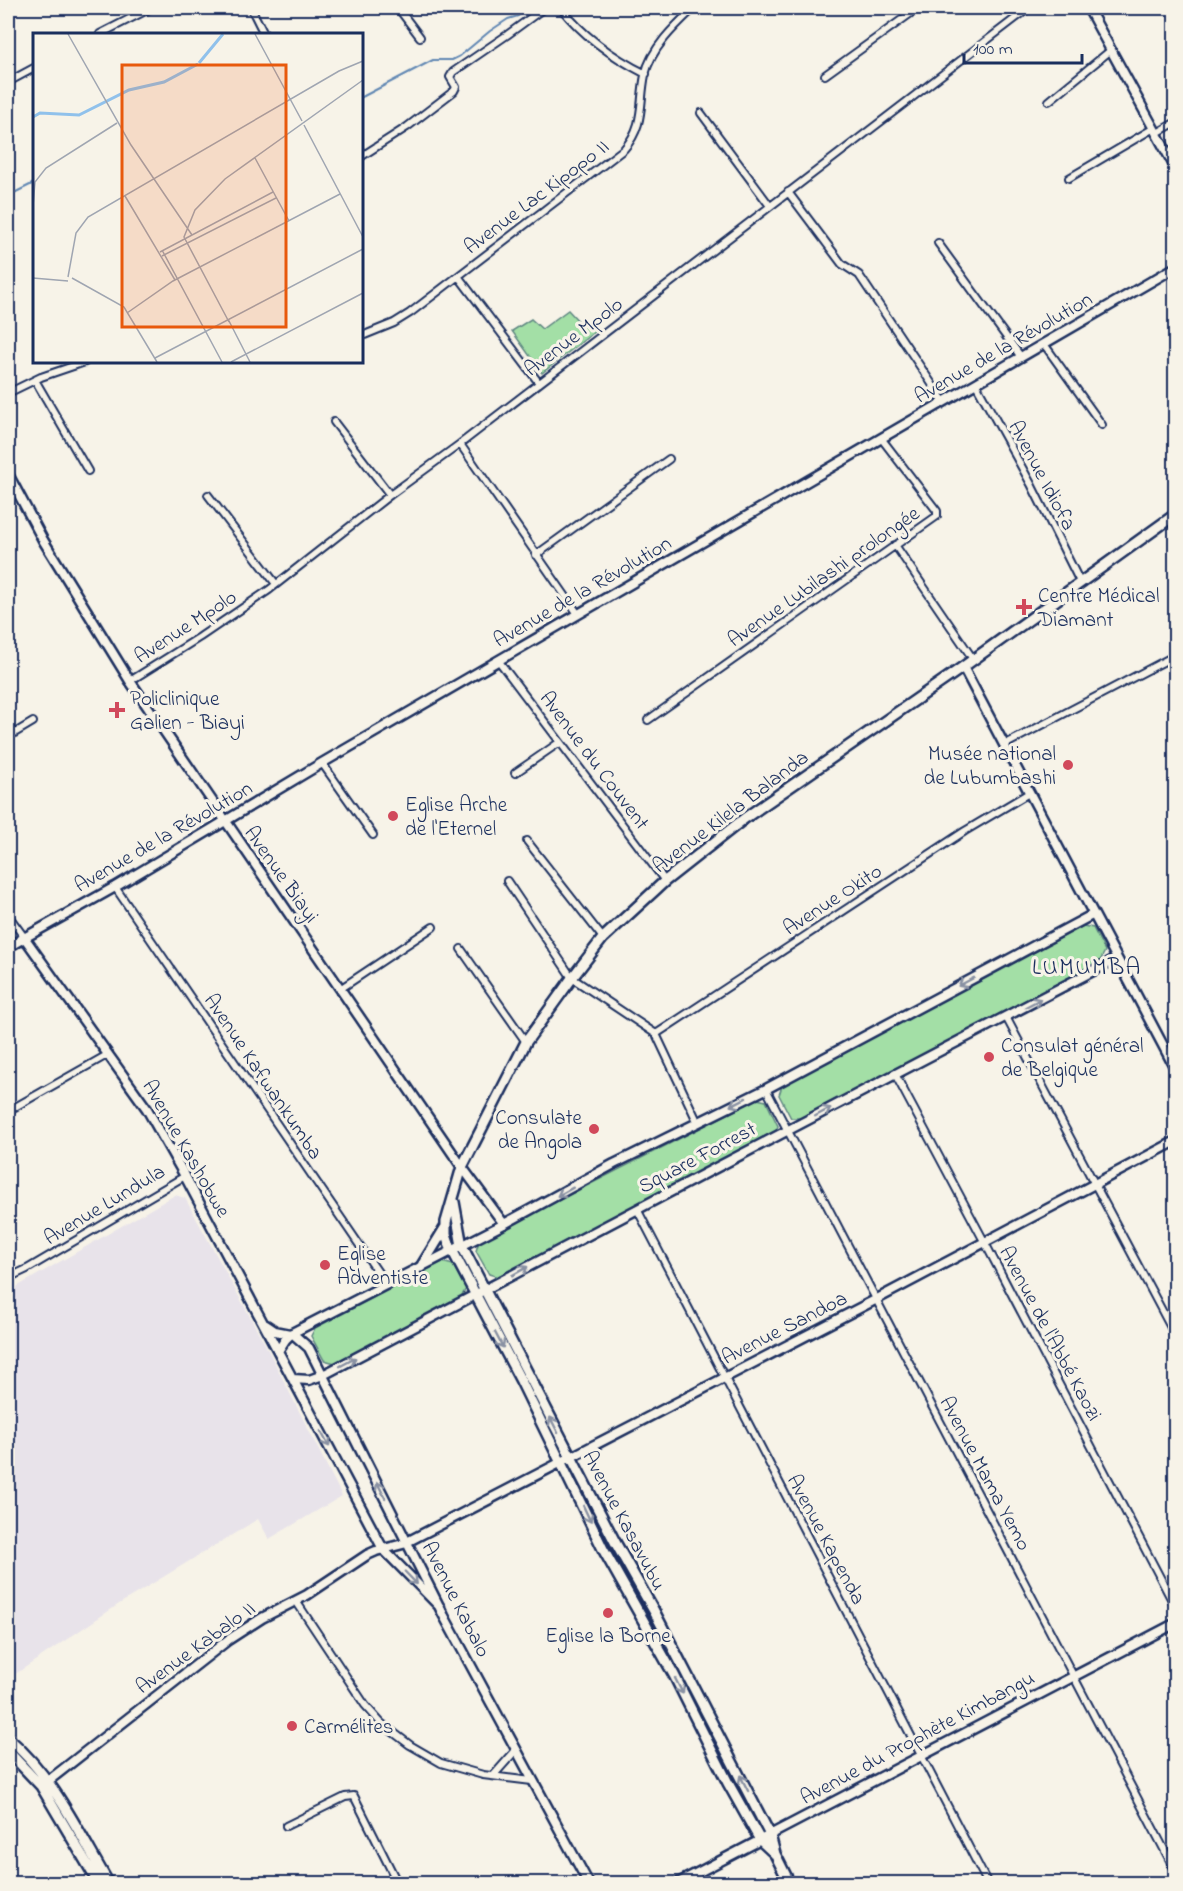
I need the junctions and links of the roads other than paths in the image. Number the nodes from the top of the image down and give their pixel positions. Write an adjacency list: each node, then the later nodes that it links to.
1 (150, 8): 10 (street)
2 (250, 8): 11 (street)
3 (398, 8): 12 (street)
4 (544, 8): 22 (street)
5 (561, 8): 15 (street)
6 (694, 8): 15 (street, Avenue Lac Kipopo II)
7 (918, 8): 16 (street)
8 (1029, 8): 25 (street, Avenue Mpolo)
9 (1088, 8): 13 (street)
10 (102, 33)
11 (263, 33)
12 (420, 37)
13 (1111, 50): 18 (street); 21 (street)
14 (33, 69): 17 (street)
15 (646, 74): 29 (street, Avenue Lac Kipopo II)
16 (825, 75)
17 (8, 82)
18 (1048, 101)
19 (701, 113): 26 (street)
20 (1176, 122): 21 (street)
21 (1155, 130): 23 (street); 24 (street)
22 (363, 155)
23 (1176, 169)
24 (1070, 178)
25 (788, 192): 26 (street, Avenue Mpolo); 38 (street)
26 (770, 206): 35 (street, Avenue Mpolo)
27 (938, 243): 32 (street)
28 (1176, 267): 31 (street, Avenue de la Révolution)
29 (458, 276): 30 (street, Avenue Lac Kipopo II); 35 (street)
30 (363, 336)
31 (1044, 344): 32 (street, Avenue de la Révolution); 40 (street)
32 (1021, 357): 36 (street, Avenue de la Révolution)
33 (82, 363): 34 (street)
34 (35, 380): 37 (street); 44 (street)
35 (539, 383): 42 (street, Avenue Mpolo)
36 (976, 384): 38 (street, Avenue de la Révolution); 51 (street, Avenue Idiofa)
37 (8, 393)
38 (944, 402): 41 (street, Avenue de la Révolution)
39 (334, 422): 47 (street)
40 (1102, 425)
41 (881, 438): 49 (street, Avenue Lubilashi prolongée); 53 (street, Avenue de la Révolution)
42 (460, 444): 47 (street, Avenue Mpolo); 50 (street)
43 (669, 459): 50 (street)
44 (88, 471)
45 (8, 474): 58 (street, Avenue Biayi)
46 (208, 495): 52 (street)
47 (390, 495): 52 (street, Avenue Mpolo)
48 (1176, 514): 51 (main road, Avenue Kilela Balanda)
49 (895, 545): 55 (street); 59 (street, Avenue Lubilashi prolongée)
50 (536, 555): 53 (street)
51 (1080, 582): 55 (main road, Avenue Kilela Balanda)
52 (276, 584): 58 (street, Avenue Mpolo)
53 (578, 614): 56 (street, Avenue de la Révolution)
54 (1176, 655): 63 (street)
55 (974, 659): 57 (main road, Avenue Kilela Balanda)
56 (498, 660): 62 (street, Avenue du Couvent); 64 (street, Avenue de la Révolution)
57 (963, 667): 63 (street); 70 (main road, Avenue Kilela Balanda)
58 (130, 681): 67 (street, Avenue Biayi)
59 (648, 720)
60 (33, 722): 61 (street)
61 (8, 737)
62 (560, 742): 65 (street); 70 (street, Avenue du Couvent)
63 (1004, 745): 66 (street)
64 (322, 764): 67 (street, Avenue de la Révolution); 68 (street)
65 (515, 773)
66 (1029, 793): 74 (street); 84 (street, Avenue Okito)
67 (224, 821): 72 (street, Avenue de la Révolution); 82 (street, Avenue Biayi)
68 (373, 835)
69 (527, 840): 77 (street)
70 (665, 880): 77 (main road, Avenue Kilela Balanda)
71 (507, 881): 81 (street)
72 (115, 887): 76 (street, Avenue de la Révolution); 106 (street, Avenue Kafwankumba)
73 (8, 915): 76 (street, Avenue Kashobwe)
74 (1092, 915): 80 (street); 89 (street, Square Forrest, one-way to 89)
75 (433, 927): 82 (street)
76 (24, 937): 78 (street, Avenue de la Révolution); 86 (street, Avenue Kashobwe)
77 (603, 938): 81 (main road, Avenue Kilela Balanda)
78 (8, 947)
79 (461, 949): 85 (street)
80 (1116, 960): 83 (street, Square Forrest, one-way to 80); 87 (street)
81 (572, 978): 84 (street); 85 (main road, Avenue Kilela Balanda)
82 (340, 989): 94 (street, Avenue Biayi)
83 (1006, 1017): 88 (street, Square Forrest); 96 (street)
84 (656, 1034): 91 (street)
85 (526, 1042): 94 (main road, Avenue Kilela Balanda)
86 (107, 1055): 90 (street); 95 (street, Avenue Kashobwe)
87 (1176, 1070)
88 (894, 1074): 92 (street, Square Forrest, one-way to 88); 101 (street, Avenue de l'Abbé Kaozi)
89 (766, 1089): 91 (street, Square Forrest, one-way to 91); 92 (street, Avenue Mama Yemo)
90 (8, 1111)
91 (698, 1123): 99 (street, Square Forrest, one-way to 99)
92 (789, 1130): 98 (street, Square Forrest); 109 (street, Avenue Mama Yemo)
93 (1176, 1141): 96 (street, Avenue Sandoa)
94 (462, 1167): 97 (main road, Avenue Kilela Balanda); 99 (street, Avenue Biayi)
95 (185, 1176): 105 (street, Avenue Lundula); 110 (street, Avenue Kashobwe)
96 (1095, 1184): 101 (street, Avenue Sandoa); 112 (street)
97 (453, 1199): 100 (main road, Avenue Kilela Balanda); 102 (main road, Avenue Kasavubu)
98 (637, 1209): 107 (street, Square Forrest, one-way to 98); 116 (street, Avenue Kapenda)
99 (504, 1224): 102 (street, Square Forrest)
100 (446, 1226): 103 (main road, Avenue Kilela Balanda); 104 (main road)
101 (984, 1241): 109 (street, Avenue Sandoa); 122 (street, Avenue de l'Abbé Kaozi)
102 (462, 1246): 103 (street, Square Forrest); 107 (main road, Avenue Kasavubu)
103 (452, 1251): 104 (street, Square Forrest); 108 (main road, Avenue Kasavubu)
104 (421, 1267): 106 (street, Square Forrest)
105 (8, 1278)
106 (386, 1284): 111 (street, Square Forrest)
107 (485, 1290): 108 (street, Square Forrest); 117 (main road, Avenue Kasavubu, one-way to 107)
108 (475, 1295): 114 (street, Square Forrest, one-way to 108); 117 (main road, Avenue Kasavubu, one-way to 117)
109 (877, 1299): 116 (street, Avenue Sandoa); 124 (street, Avenue Mama Yemo)
110 (264, 1324): 111 (street); 113 (street, Avenue Kashobwe)
111 (291, 1334): 113 (street, Square Forrest); 114 (street, Avenue Kabalo)
112 (1176, 1337)
113 (278, 1350): 115 (street)
114 (323, 1375): 115 (street, Square Forrest); 118 (street, Avenue Kabalo, one-way to 114)
115 (294, 1379): 119 (street, one-way to 119)
116 (724, 1379): 117 (street, Avenue Sandoa); 128 (street, Avenue Kapenda)
117 (567, 1460): 118 (street, Avenue Sandoa); 133 (main road, Avenue Kasavubu, one-way to 117); 134 (main road, Avenue Kasavubu, one-way to 134)
118 (408, 1542): 119 (street, Avenue Sandoa); 121 (street, Avenue Kabalo)
119 (383, 1549): 120 (street, Avenue Kabalo II); 121 (street, one-way to 121)
120 (296, 1601): 129 (street); 131 (street, Avenue Kabalo II)
121 (440, 1607): 126 (street, Avenue Kabalo)
122 (1176, 1608)
123 (1176, 1623): 124 (street, Avenue du Prophète Kimbangu)
124 (1073, 1676): 128 (street, Avenue du Prophète Kimbangu); 136 (street, Avenue Mama Yemo)
125 (8, 1738): 131 (main road)
126 (516, 1750): 129 (street); 130 (street, Avenue Kabalo)
127 (8, 1751): 131 (main road)
128 (922, 1755): 133 (street, Avenue du Prophète Kimbangu); 143 (street, Avenue Kapenda)
129 (494, 1776): 130 (street)
130 (532, 1781): 140 (street, Avenue Kabalo)
131 (44, 1784): 137 (main road); 138 (main road)
132 (286, 1826): 139 (street)
133 (770, 1835): 134 (street, Avenue du Prophète Kimbangu); 135 (main road, Avenue Kasavubu)
134 (760, 1840): 135 (main road, Avenue Kasavubu); 141 (street, Avenue du Prophète Kimbangu)
135 (775, 1854): 142 (main road, Avenue Kasavubu)
136 (1176, 1872)
137 (99, 1884)
138 (109, 1884)
139 (398, 1884)
140 (589, 1884)
141 (676, 1884)
142 (790, 1884)
143 (988, 1884)

